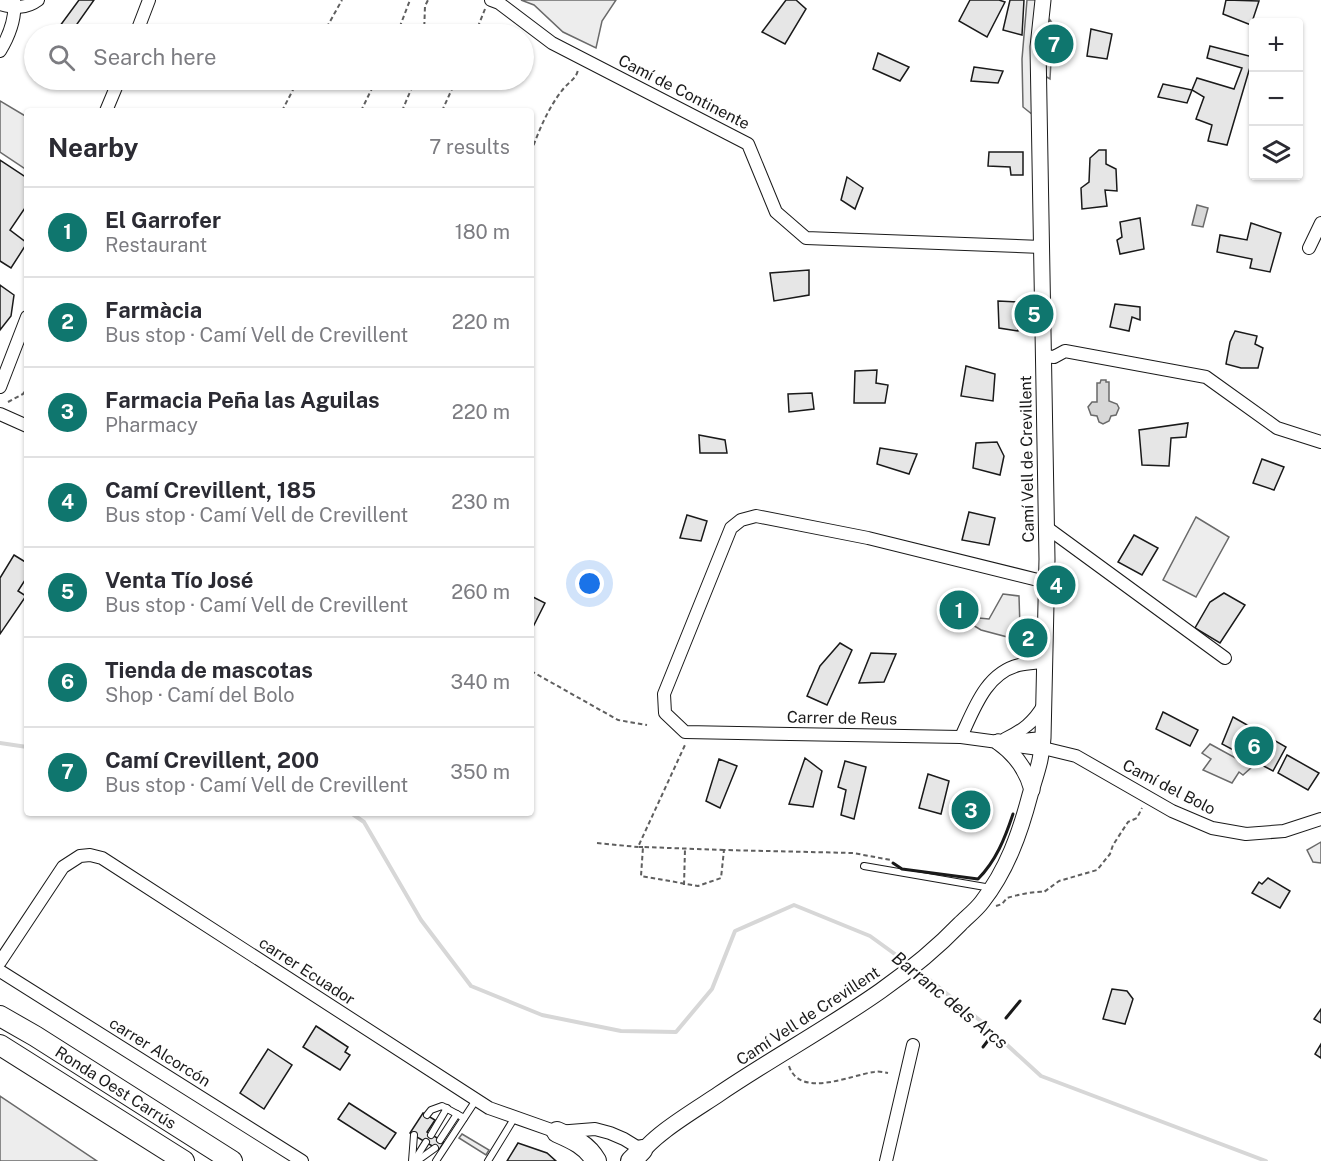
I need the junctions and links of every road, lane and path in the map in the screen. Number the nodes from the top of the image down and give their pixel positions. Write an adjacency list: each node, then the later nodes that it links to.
1 (38, 0): 9 (street)
2 (142, 0): 11 (street)
3 (148, 0): 11 (street)
4 (342, 0): 12 (path)
5 (410, 0): 13 (path)
6 (428, 0): 14 (path)
7 (1043, 0): 32 (street, Camí Vell de Crevillent)
8 (0, 4): 9 (street)
9 (15, 4): 18 (street)
10 (488, 4): 15 (path); 16 (street, Camí de Continente)
11 (141, 22)
12 (329, 24)
13 (401, 24)
14 (424, 24)
15 (479, 24)
16 (527, 24)
17 (534, 29): 19 (street, Camí de Continente)
18 (0, 51)
19 (582, 58): 30 (path); 32 (street, Camí de Continente)
20 (115, 90): 25 (street)
21 (293, 90): 26 (path)
22 (371, 90): 27 (path)
23 (411, 90): 28 (path)
24 (451, 90): 29 (path)
25 (107, 108)
26 (284, 108)
27 (362, 108)
28 (403, 108)
29 (443, 108)
30 (534, 145)
31 (1321, 223): 33 (street)
32 (1042, 247): 35 (street, Camí Vell de Crevillent)
33 (1309, 248)
34 (24, 325): 36 (street)
35 (1043, 356): 40 (street); 41 (street, Camí Vell de Crevillent)
36 (0, 387)
37 (24, 391): 38 (path)
38 (3, 409): 39 (street)
39 (24, 424)
40 (1321, 442)
41 (1046, 527): 42 (street, Camí Vell de Crevillent); 43 (street)
42 (1046, 582): 44 (street, Camí Vell de Crevillent); 48 (street)
43 (1225, 658)
44 (1043, 662): 46 (street, Camí Vell de Crevillent); 49 (street)
45 (534, 672): 47 (path)
46 (1043, 705): 50 (street); 51 (street, Camí Vell de Crevillent)
47 (646, 725)
48 (686, 737): 49 (street, Carrer de Reus); 56 (path)
49 (961, 737): 50 (street, Carrer de Reus)
50 (998, 742): 51 (street); 52 (street)
51 (1043, 743): 52 (street, Camí Vell de Crevillent); 54 (street, Camí del Bolo)
52 (1032, 790): 63 (street, Camí Vell de Crevillent)
53 (1144, 803): 64 (path)
54 (1321, 819)
55 (597, 843): 56 (path)
56 (638, 847): 57 (path)
57 (643, 847): 58 (path); 62 (path)
58 (685, 849): 59 (path); 62 (path)
59 (724, 850): 61 (path); 62 (path)
60 (864, 866): 61 (lane)
61 (892, 872): 63 (lane)
62 (684, 885)
63 (991, 888): 70 (street, Camí Vell de Crevillent)
64 (989, 906)
65 (0, 962): 72 (street, carrer Ecuador)
66 (0, 971): 87 (street, carrer Alcorcón)
67 (0, 1014): 86 (main road, Ronda Oest Carrús)
68 (0, 1045): 85 (main road, Ronda Oest Carrús)
69 (913, 1045): 92 (street)
70 (784, 1053): 71 (path); 84 (street, Camí Vell de Crevillent)
71 (888, 1073)
72 (476, 1100): 76 (street, carrer Ecuador); 77 (lane)
73 (447, 1108): 74 (lane); 75 (lane); 80 (lane)
74 (457, 1114): 77 (lane); 81 (lane)
75 (427, 1116)
76 (515, 1117): 78 (street, carrer Ecuador); 90 (lane)
77 (464, 1118): 89 (lane)
78 (557, 1132): 84 (street, carrer Ecuador); 91 (main road)
79 (414, 1135): 88 (lane)
80 (431, 1135)
81 (440, 1140)
82 (426, 1142): 88 (lane)
83 (435, 1148): 88 (lane)
84 (637, 1157)
85 (184, 1161)
86 (232, 1161)
87 (302, 1161)
88 (415, 1161)
89 (436, 1161)
90 (488, 1161)
91 (596, 1161)
92 (886, 1161)

